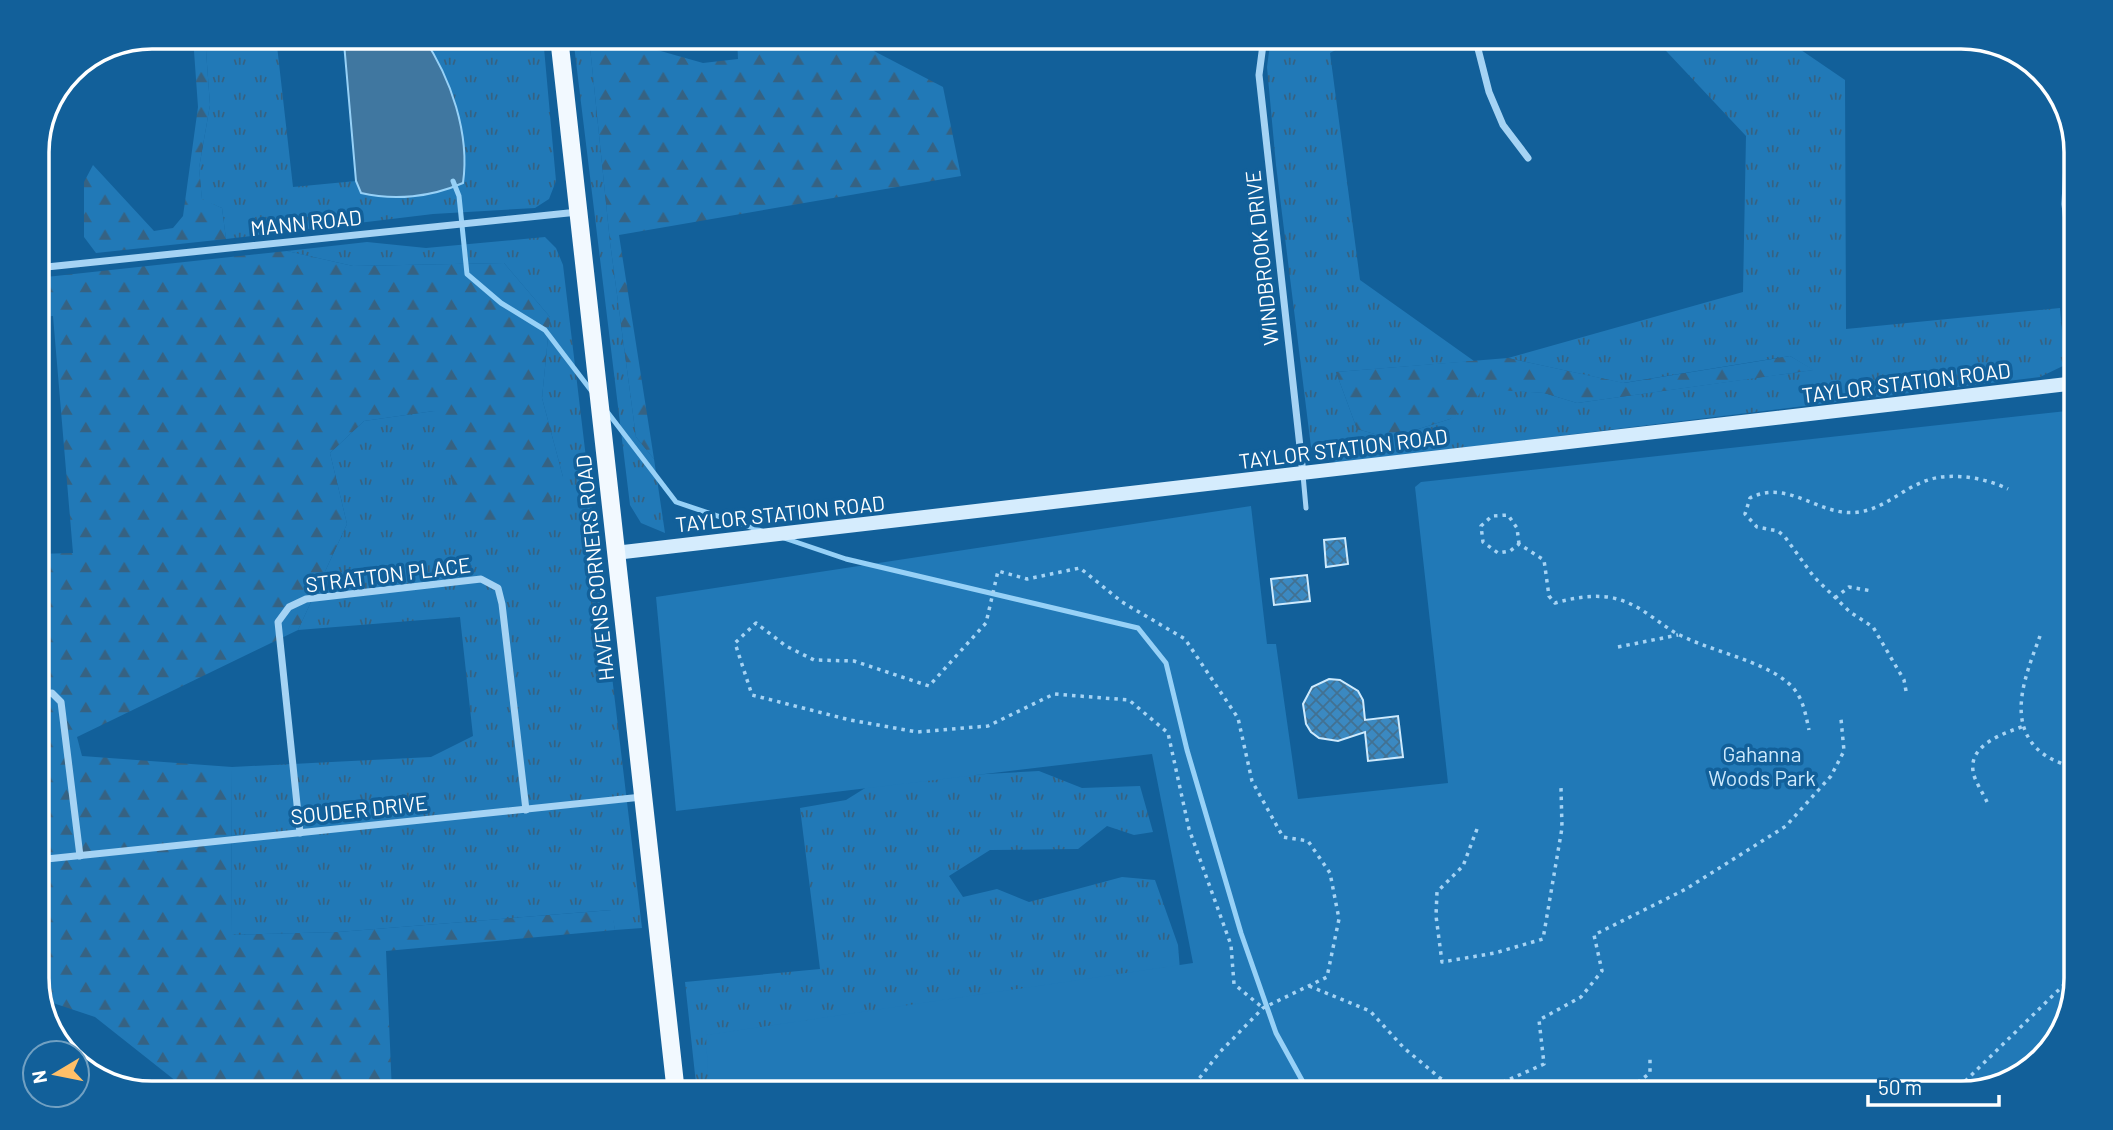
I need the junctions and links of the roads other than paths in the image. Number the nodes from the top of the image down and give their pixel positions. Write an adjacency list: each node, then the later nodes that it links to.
1 (560, 49): 5 (main road, HAVENS CORNERS ROAD)
2 (1262, 49): 8 (street, WINDBROOK DRIVE)
3 (1478, 49): 4 (street)
4 (1528, 158)
5 (579, 212): 6 (street, MANN ROAD); 10 (main road, HAVENS CORNERS ROAD)
6 (49, 267)
7 (2064, 384): 8 (main road, TAYLOR STATION ROAD)
8 (1303, 475): 9 (lane); 10 (main road, TAYLOR STATION ROAD)
9 (1306, 508)
10 (615, 552): 12 (main road, HAVENS CORNERS ROAD)
11 (49, 692): 15 (street)
12 (642, 797): 13 (street, SOUDER DRIVE); 17 (main road, HAVENS CORNERS ROAD)
13 (526, 810): 14 (street, SOUDER DRIVE); 14 (street, STRATTON PLACE)
14 (300, 833): 15 (street, SOUDER DRIVE)
15 (80, 856): 16 (street, SOUDER DRIVE)
16 (49, 859)
17 (675, 1081)

